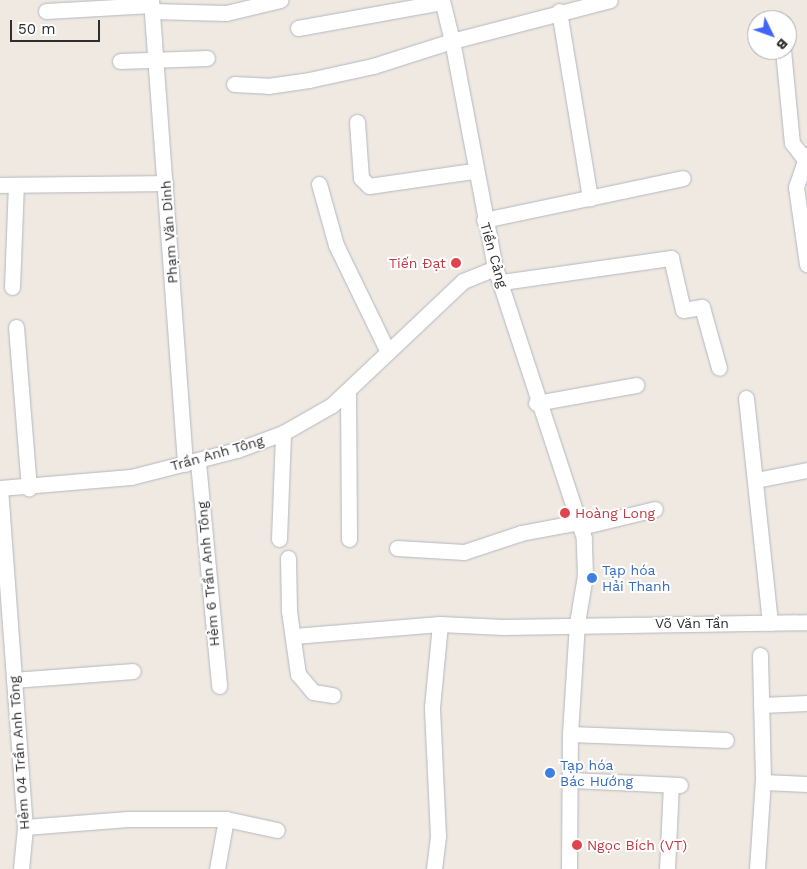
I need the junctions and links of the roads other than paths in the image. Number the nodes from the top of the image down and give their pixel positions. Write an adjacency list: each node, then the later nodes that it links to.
1 (280, 0): 4 (street)
2 (610, 0): 6 (street)
3 (442, 1): 7 (street); 8 (street, Tiền Cảng)
4 (152, 5): 5 (street); 10 (street, Phạm Văn Dinh)
5 (46, 11)
6 (559, 11): 8 (street); 22 (street)
7 (298, 28)
8 (452, 41): 13 (street); 16 (street, Tiền Cảng)
9 (207, 58): 10 (street)
10 (155, 60): 12 (street); 18 (street, Phạm Văn Dinh)
11 (784, 60): 15 (street)
12 (120, 61)
13 (234, 84)
14 (357, 122): 16 (street)
15 (805, 156): 24 (street)
16 (473, 171): 23 (street, Tiền Cảng)
17 (684, 178): 22 (street)
18 (165, 182): 21 (street); 36 (street, Phạm Văn Dinh)
19 (319, 184): 29 (street)
20 (0, 185): 21 (street)
21 (16, 185): 27 (street)
22 (590, 198): 23 (street)
23 (484, 220): 25 (street, Tiền Cảng)
24 (807, 264)
25 (495, 268): 26 (street, Tiền Cảng); 29 (street, Trần Anh Tông)
26 (502, 282): 30 (street); 34 (street, Tiền Cảng)
27 (12, 287)
28 (16, 327): 40 (street)
29 (388, 352): 32 (street, Trần Anh Tông)
30 (719, 368)
31 (636, 386): 34 (street)
32 (348, 391): 35 (street, Trần Anh Tông); 44 (street)
33 (746, 398): 38 (street)
34 (536, 403): 42 (street, Tiền Cảng)
35 (282, 433): 36 (street, Trần Anh Tông); 43 (street)
36 (192, 463): 40 (street, Trần Anh Tông); 55 (street, Hẻm 6 Trần Anh Tông)
37 (807, 470): 38 (street)
38 (756, 480): 49 (street)
39 (0, 488): 40 (street, Trần Anh Tông); 54 (street, Hẻm 04 Trần Anh Tông)
40 (28, 488)
41 (655, 510): 42 (street)
42 (580, 524): 45 (street); 48 (street, Tiền Cảng)
43 (279, 539)
44 (349, 539)
45 (397, 548)
46 (288, 558): 51 (street)
47 (807, 622): 49 (street, Võ Văn Tần)
48 (577, 623): 49 (street, Võ Văn Tần); 50 (street, Võ Văn Tần); 59 (street, Tiền Cảng)
49 (770, 623)
50 (440, 624): 51 (street, Võ Văn Tần); 69 (street)
51 (294, 636): 56 (street)
52 (760, 655): 58 (street)
53 (134, 670): 54 (street)
54 (14, 680): 65 (street, Hẻm 04 Trần Anh Tông)
55 (219, 686)
56 (333, 696)
57 (807, 703): 58 (street)
58 (761, 705): 62 (street)
59 (570, 734): 60 (street); 61 (street, Tiền Cảng)
60 (726, 740)
61 (571, 780): 70 (street, Tiền Cảng); 71 (street)
62 (762, 782): 63 (street); 72 (street)
63 (807, 784)
64 (226, 819): 65 (street); 66 (street); 68 (street)
65 (24, 827): 67 (street, Hẻm 04 Trần Anh Tông)
66 (277, 830)
67 (21, 869)
68 (217, 869)
69 (434, 869)
70 (569, 869)
71 (667, 869)
72 (757, 869)

